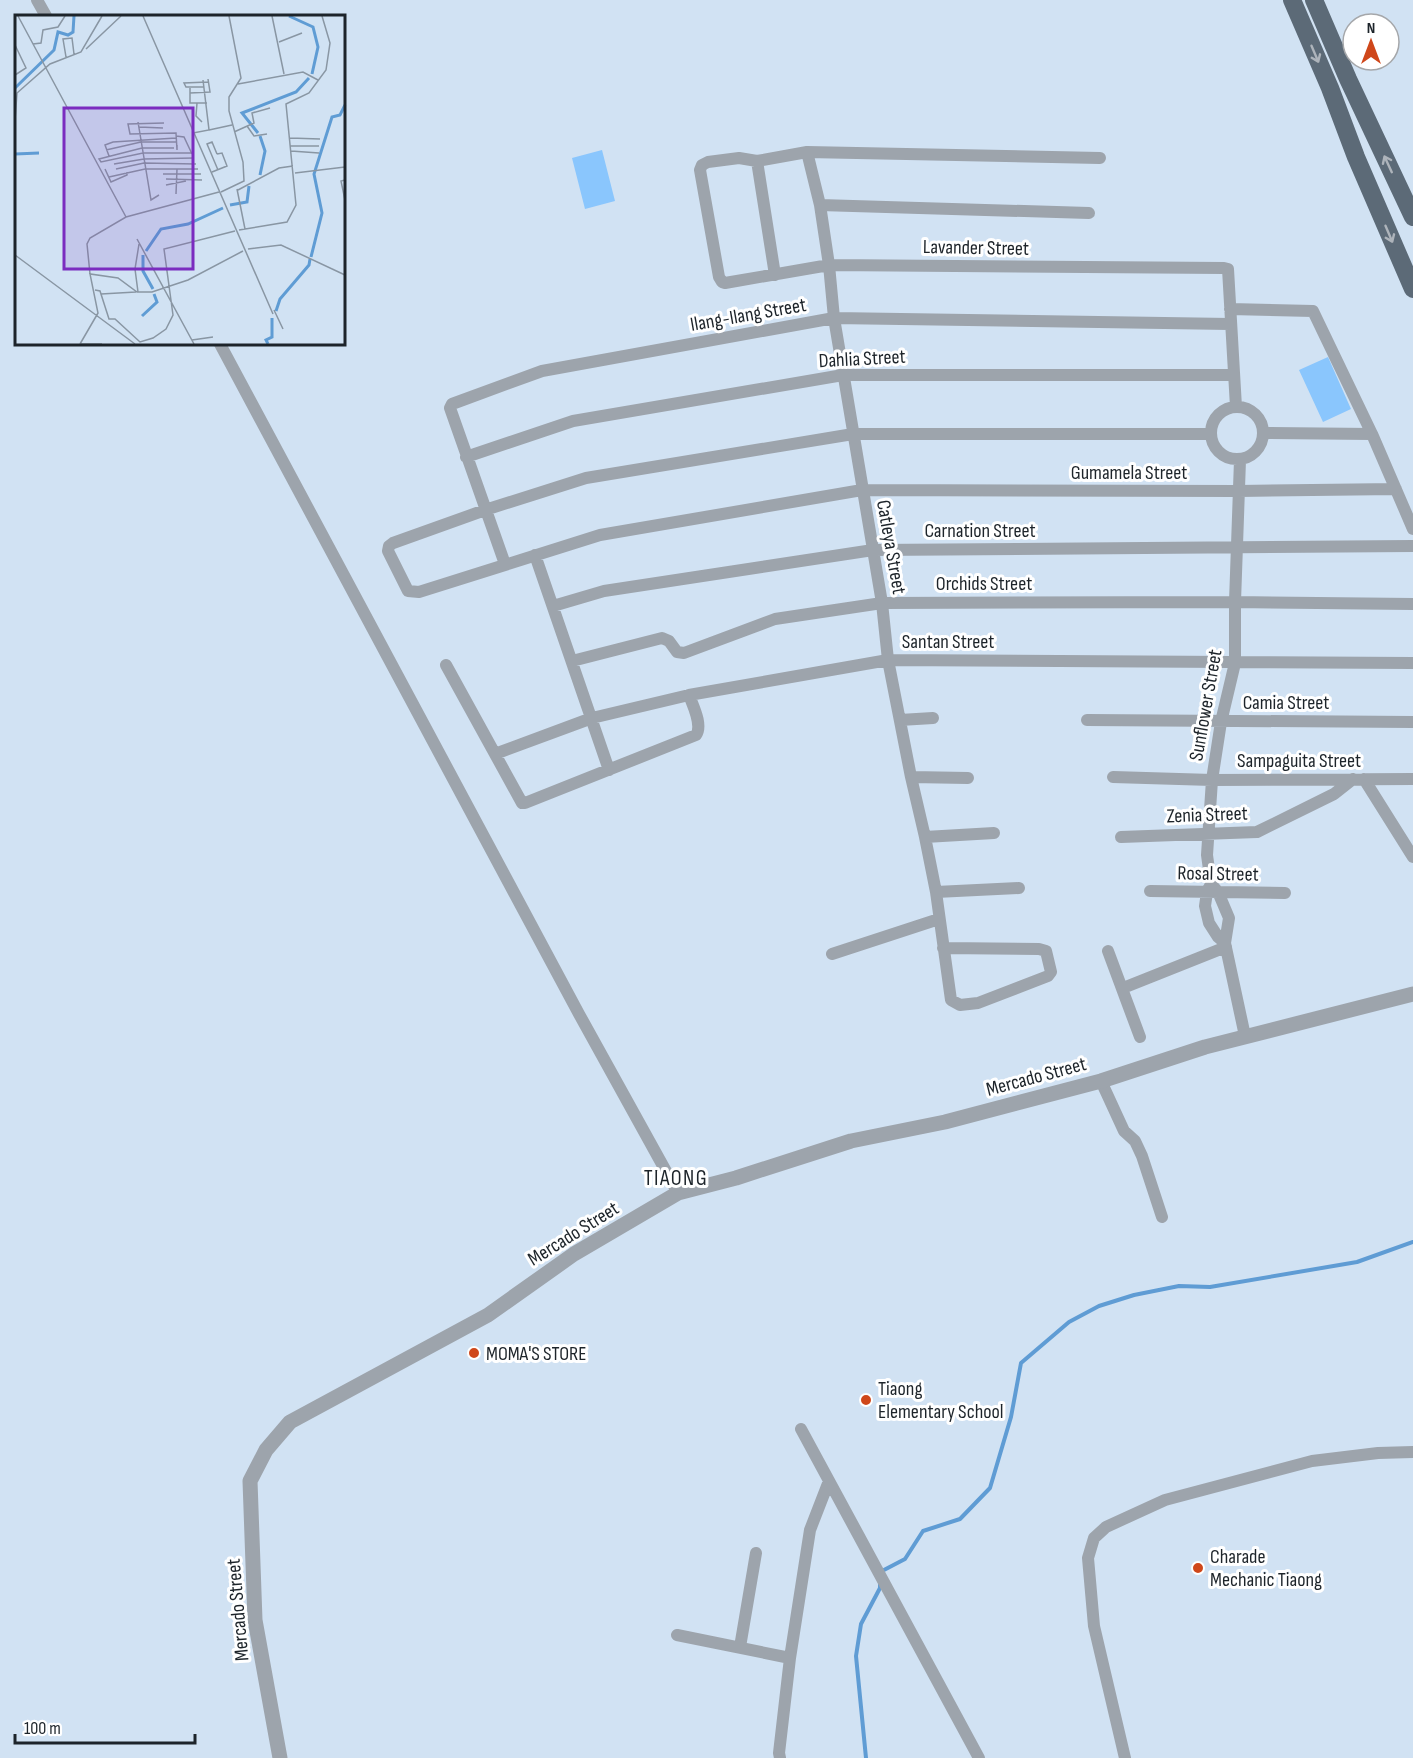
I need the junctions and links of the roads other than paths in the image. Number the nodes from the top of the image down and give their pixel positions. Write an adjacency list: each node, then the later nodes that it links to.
1 (37, 0): 4 (street)
2 (1292, 0): 13 (highway, one-way to 13)
3 (1314, 0): 10 (highway, one-way to 3)
4 (44, 15)
5 (807, 152): 6 (street); 7 (street); 8 (street, Catleya Street)
6 (1100, 158)
7 (757, 161): 12 (street); 12 (street, Lavander Street)
8 (820, 205): 9 (street); 11 (street, Catleya Street)
9 (1089, 213)
10 (1413, 217)
11 (829, 265): 12 (street, Lavander Street); 14 (street, Lavander Street); 15 (street, Catleya Street)
12 (775, 275)
13 (1411, 279)
14 (1230, 309): 16 (street); 24 (street)
15 (834, 318): 16 (street, Ilang-Ilang Street); 18 (street, Catleya Street); 25 (street, Ilang-Ilang Street)
16 (1230, 324): 19 (street)
17 (221, 345): 81 (street)
18 (843, 375): 19 (street, Dahlia Street); 22 (street, Catleya Street); 25 (street, Dahlia Street)
19 (1233, 375): 20 (street)
20 (1236, 407): 21 (street); 23 (street)
21 (1264, 433): 24 (street); 26 (street)
22 (852, 434): 23 (street); 28 (street, Catleya Street); 30 (street)
23 (1210, 434): 26 (street)
24 (1372, 434): 27 (street)
25 (466, 457): 30 (street, Ilang-Ilang Street)
26 (1240, 460): 29 (street, Sunflower Street)
27 (1396, 489): 29 (street, Gumamela Street); 31 (street)
28 (862, 490): 29 (street, Gumamela Street); 34 (street, Catleya Street); 35 (street, Gumamela Street)
29 (1239, 491): 33 (street, Sunflower Street)
30 (485, 510): 36 (street, Ilang-Ilang Street); 36 (street, Gumamela Street)
31 (1413, 529)
32 (1413, 546): 33 (street, Carnation Street)
33 (1238, 548): 34 (street, Carnation Street); 37 (street, Sunflower Street)
34 (873, 550): 38 (street, Catleya Street); 40 (street, Carnation Street)
35 (535, 555): 36 (street, Gumamela Street); 40 (street)
36 (505, 564)
37 (1235, 602): 38 (street, Orchids Street); 39 (street, Orchids Street); 43 (street, Sunflower Street)
38 (882, 603): 41 (street, Catleya Street); 42 (street, Orchids Street)
39 (1413, 604)
40 (553, 606): 42 (street)
41 (888, 660): 43 (street, Santan Street); 46 (street, Santan Street); 49 (street, Catleya Street)
42 (572, 661): 47 (street)
43 (1235, 663): 44 (street, Santan Street); 51 (street, Sunflower Street)
44 (1413, 663)
45 (446, 665): 53 (street)
46 (689, 695): 47 (street, Santan Street); 54 (street)
47 (592, 718): 53 (street, Santan Street); 54 (street)
48 (933, 718): 49 (street)
49 (900, 720): 55 (street, Catleya Street)
50 (1088, 720): 51 (street, Camia Street)
51 (1221, 722): 52 (street, Camia Street); 60 (street, Sunflower Street)
52 (1413, 722)
53 (495, 754): 54 (street)
54 (609, 770)
55 (910, 777): 57 (street); 63 (street, Catleya Street)
56 (1113, 777): 60 (street, Sampaguita Street)
57 (968, 778)
58 (1358, 779): 59 (street, Sampaguita Street); 60 (street, Sampaguita Street); 62 (street, Zenia Street); 65 (street)
59 (1413, 779)
60 (1212, 780): 62 (street, Sunflower Street)
61 (994, 833): 63 (street)
62 (1209, 833): 64 (street, Zenia Street); 67 (street, Sunflower Street)
63 (925, 837): 69 (street, Catleya Street)
64 (1121, 837)
65 (1411, 848)
66 (1019, 888): 69 (street)
67 (1212, 890): 68 (street, Rosal Street); 70 (street, Rosal Street); 72 (street, Sunflower Street); 72 (street, Sunflower Street)
68 (1150, 891)
69 (936, 892): 71 (street, Catleya Street)
70 (1285, 893)
71 (939, 919): 73 (street, Catleya Street); 75 (street)
72 (1226, 945): 76 (street); 78 (street, Sunflower Street)
73 (943, 948): 73 (street, Catleya Street)
74 (1108, 951): 76 (street)
75 (832, 954)
76 (1123, 988): 79 (street)
77 (1413, 994): 78 (street, Mercado Street)
78 (1245, 1036): 80 (street, Mercado Street)
79 (1140, 1037)
80 (1101, 1081): 81 (street, Mercado Street); 82 (street)
81 (678, 1193): 90 (street, Mercado Street)
82 (1162, 1217)
83 (801, 1429): 85 (street)
84 (1413, 1452): 93 (street)
85 (829, 1481): 89 (street); 92 (street)
86 (756, 1553): 88 (street)
87 (677, 1635): 88 (street)
88 (740, 1647): 89 (street)
89 (790, 1658): 91 (street)
90 (280, 1758)
91 (780, 1758)
92 (979, 1758)
93 (1125, 1758)

